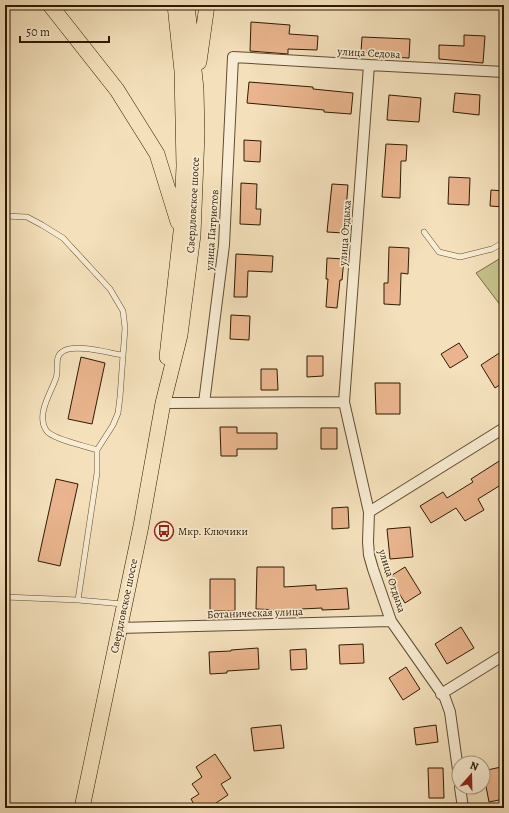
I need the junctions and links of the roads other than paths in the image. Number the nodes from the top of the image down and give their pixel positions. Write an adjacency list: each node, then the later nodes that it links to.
1 (50, 5): 10 (main road)
2 (175, 5): 10 (main road, Свердловское шоссе)
3 (187, 5): 8 (main road, Свердловское шоссе)
4 (207, 5): 8 (main road)
5 (232, 57): 6 (street, улица Седова); 16 (street, улица Патриотов)
6 (369, 65): 7 (street, улица Седова); 14 (street, улица Отдыха)
7 (504, 72)
8 (196, 89): 15 (main road, Свердловское шоссе)
9 (5, 216): 13 (lane)
10 (181, 232): 15 (main road, Свердловское шоссе)
11 (424, 232): 12 (lane)
12 (504, 242)
13 (122, 355): 18 (lane); 18 (lane)
14 (344, 402): 16 (street); 19 (street, улица Отдыха)
15 (163, 403): 16 (street); 22 (main road, Свердловское шоссе)
16 (204, 403)
17 (504, 428): 19 (street)
18 (97, 450): 21 (lane)
19 (369, 512): 23 (street, улица Отдыха)
20 (5, 597): 21 (lane)
21 (78, 600): 22 (lane)
22 (124, 604): 24 (main road, Свердловское шоссе)
23 (391, 621): 24 (street, Ботаническая улица); 26 (street, улица Отдыха)
24 (119, 628): 29 (main road, Свердловское шоссе)
25 (504, 655): 26 (street)
26 (441, 694): 27 (street, улица Отдыха)
27 (456, 755)
28 (461, 795): 30 (street)
29 (82, 808)
30 (463, 808)

